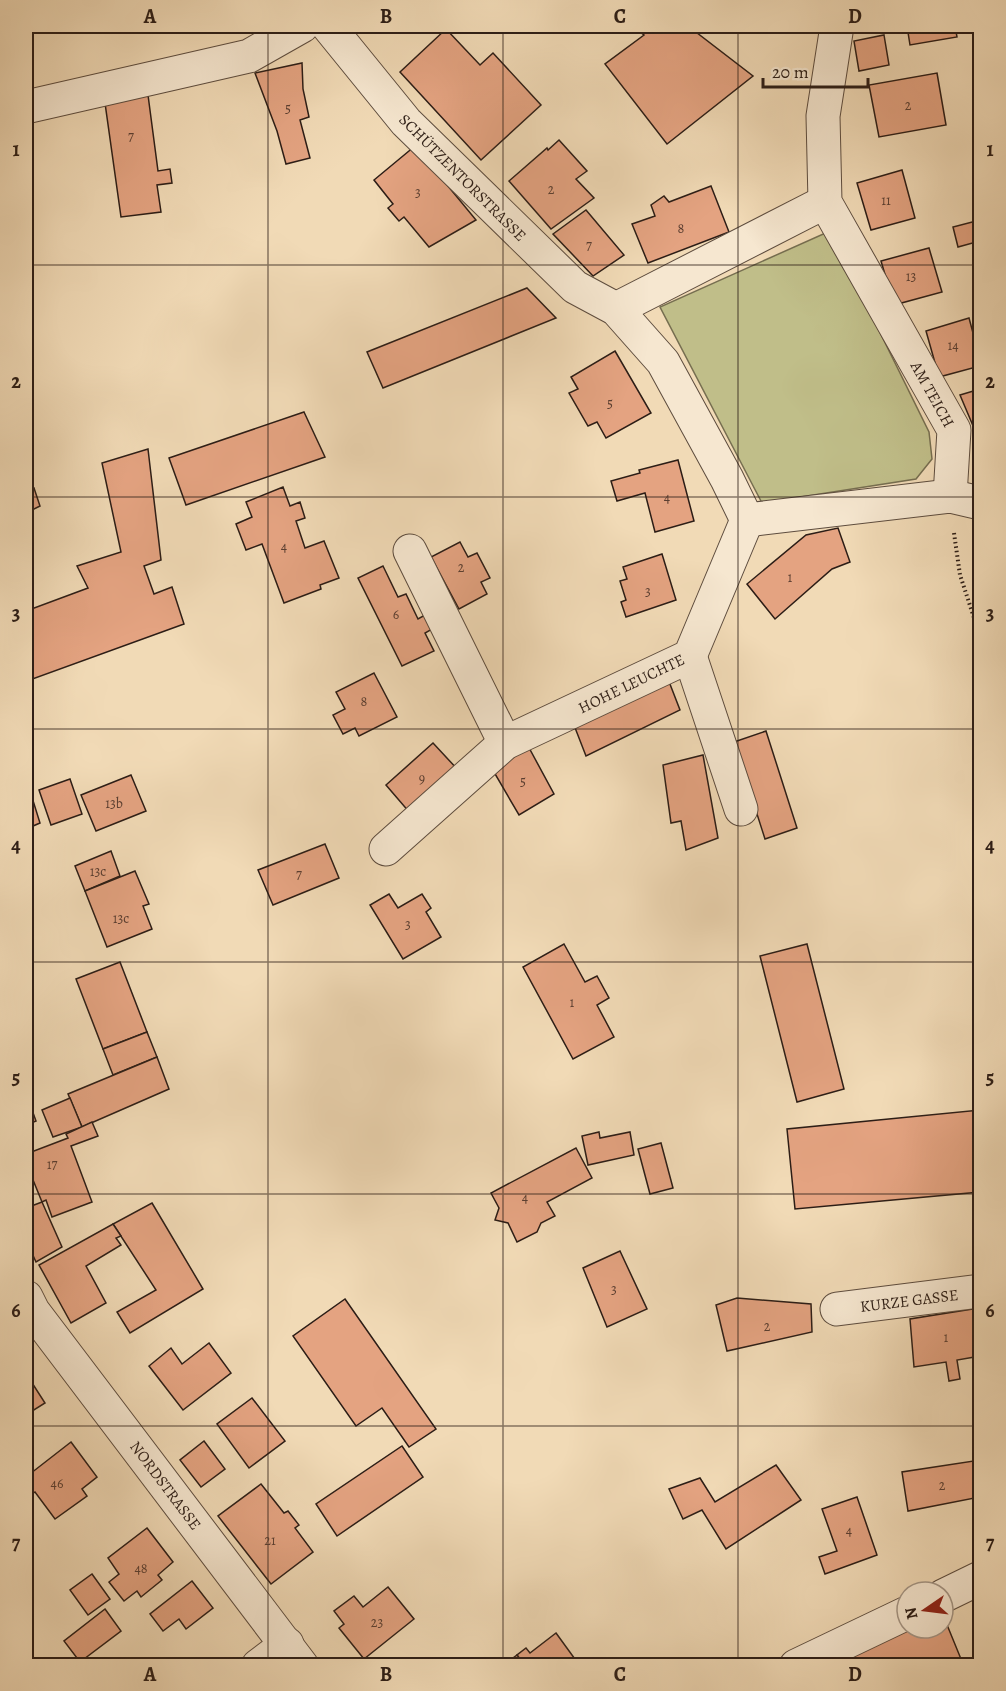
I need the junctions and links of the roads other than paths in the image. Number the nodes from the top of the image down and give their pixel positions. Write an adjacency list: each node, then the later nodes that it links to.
1 (302, 26): 4 (street)
2 (328, 26): 6 (street, SCHÜTZENTORSTRASSE)
3 (837, 26): 5 (street)
4 (26, 107)
5 (825, 202): 6 (street); 7 (street, AM TEICH)
6 (616, 309): 8 (street)
7 (965, 499): 8 (street)
8 (747, 520): 10 (street, HOHE LEUCHTE)
9 (410, 551): 11 (street)
10 (690, 656): 11 (street, HOHE LEUCHTE); 12 (street)
11 (506, 743): 13 (street, HOHE LEUCHTE)
12 (741, 809)
13 (386, 849)
14 (981, 1291): 16 (street, KURZE GASSE)
15 (26, 1297): 20 (street, NORDSTRASSE)
16 (837, 1309)
17 (981, 1578): 18 (street)
18 (955, 1590)
19 (895, 1619): 22 (street)
20 (294, 1655): 21 (street, NORDSTRASSE)
21 (258, 1665)
22 (796, 1665)

